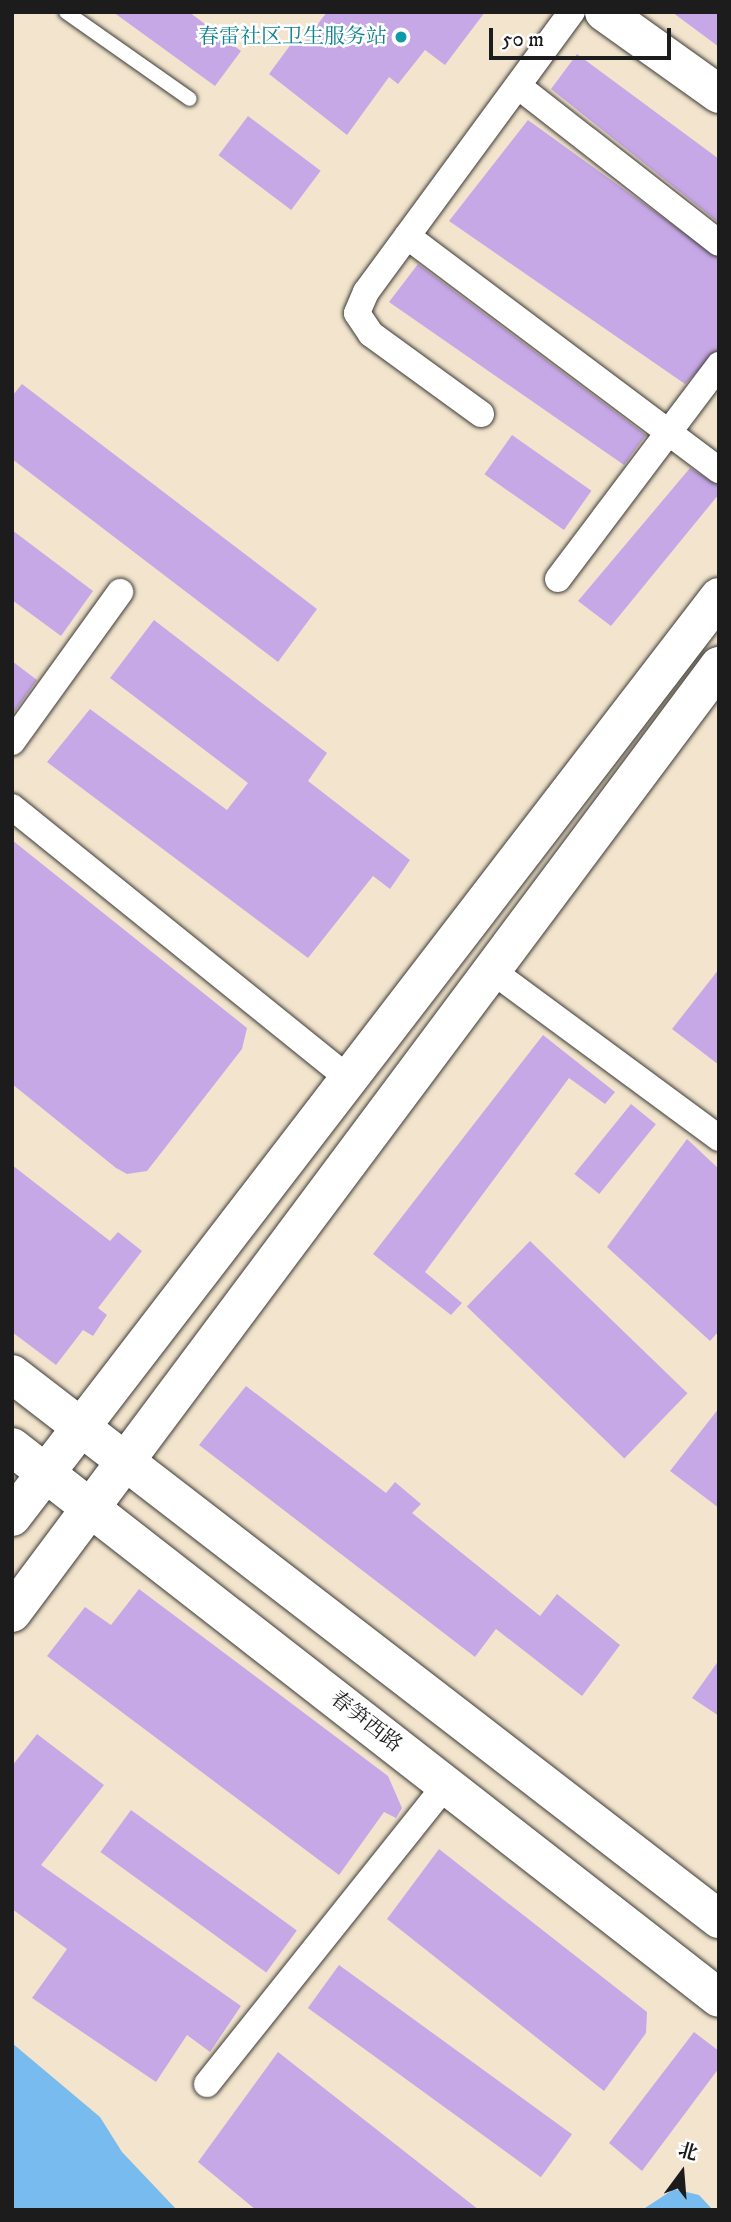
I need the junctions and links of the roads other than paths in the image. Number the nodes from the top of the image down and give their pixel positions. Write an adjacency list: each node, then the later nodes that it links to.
1 (66, 12): 8 (lane)
2 (572, 12): 6 (street)
3 (604, 12): 7 (main road)
4 (642, 12): 5 (main road)
5 (719, 72)
6 (518, 86): 9 (street); 10 (street)
7 (719, 94)
8 (190, 99)
9 (407, 236): 12 (street); 13 (street)
10 (719, 243)
11 (719, 365): 13 (street)
12 (481, 414)
13 (670, 431): 14 (street); 15 (street)
14 (719, 470)
15 (558, 579)
16 (120, 592): 19 (street)
17 (719, 597): 22 (main road)
18 (719, 666): 21 (main road)
19 (12, 742)
20 (12, 807): 22 (street)
21 (491, 970): 23 (street); 27 (main road)
22 (348, 1078): 25 (main road)
23 (719, 1138)
24 (12, 1374): 25 (main road)
25 (80, 1426): 27 (main road); 28 (main road)
26 (12, 1447): 28 (main road, 春笋西路)
27 (126, 1458): 29 (main road); 33 (main road)
28 (45, 1472): 29 (main road, 春笋西路); 30 (main road)
29 (90, 1507): 31 (main road); 32 (main road, 春笋西路)
30 (12, 1517)
31 (12, 1613)
32 (446, 1785): 34 (main road, 春笋西路); 35 (street)
33 (719, 1919)
34 (719, 1998)
35 (207, 2084)

